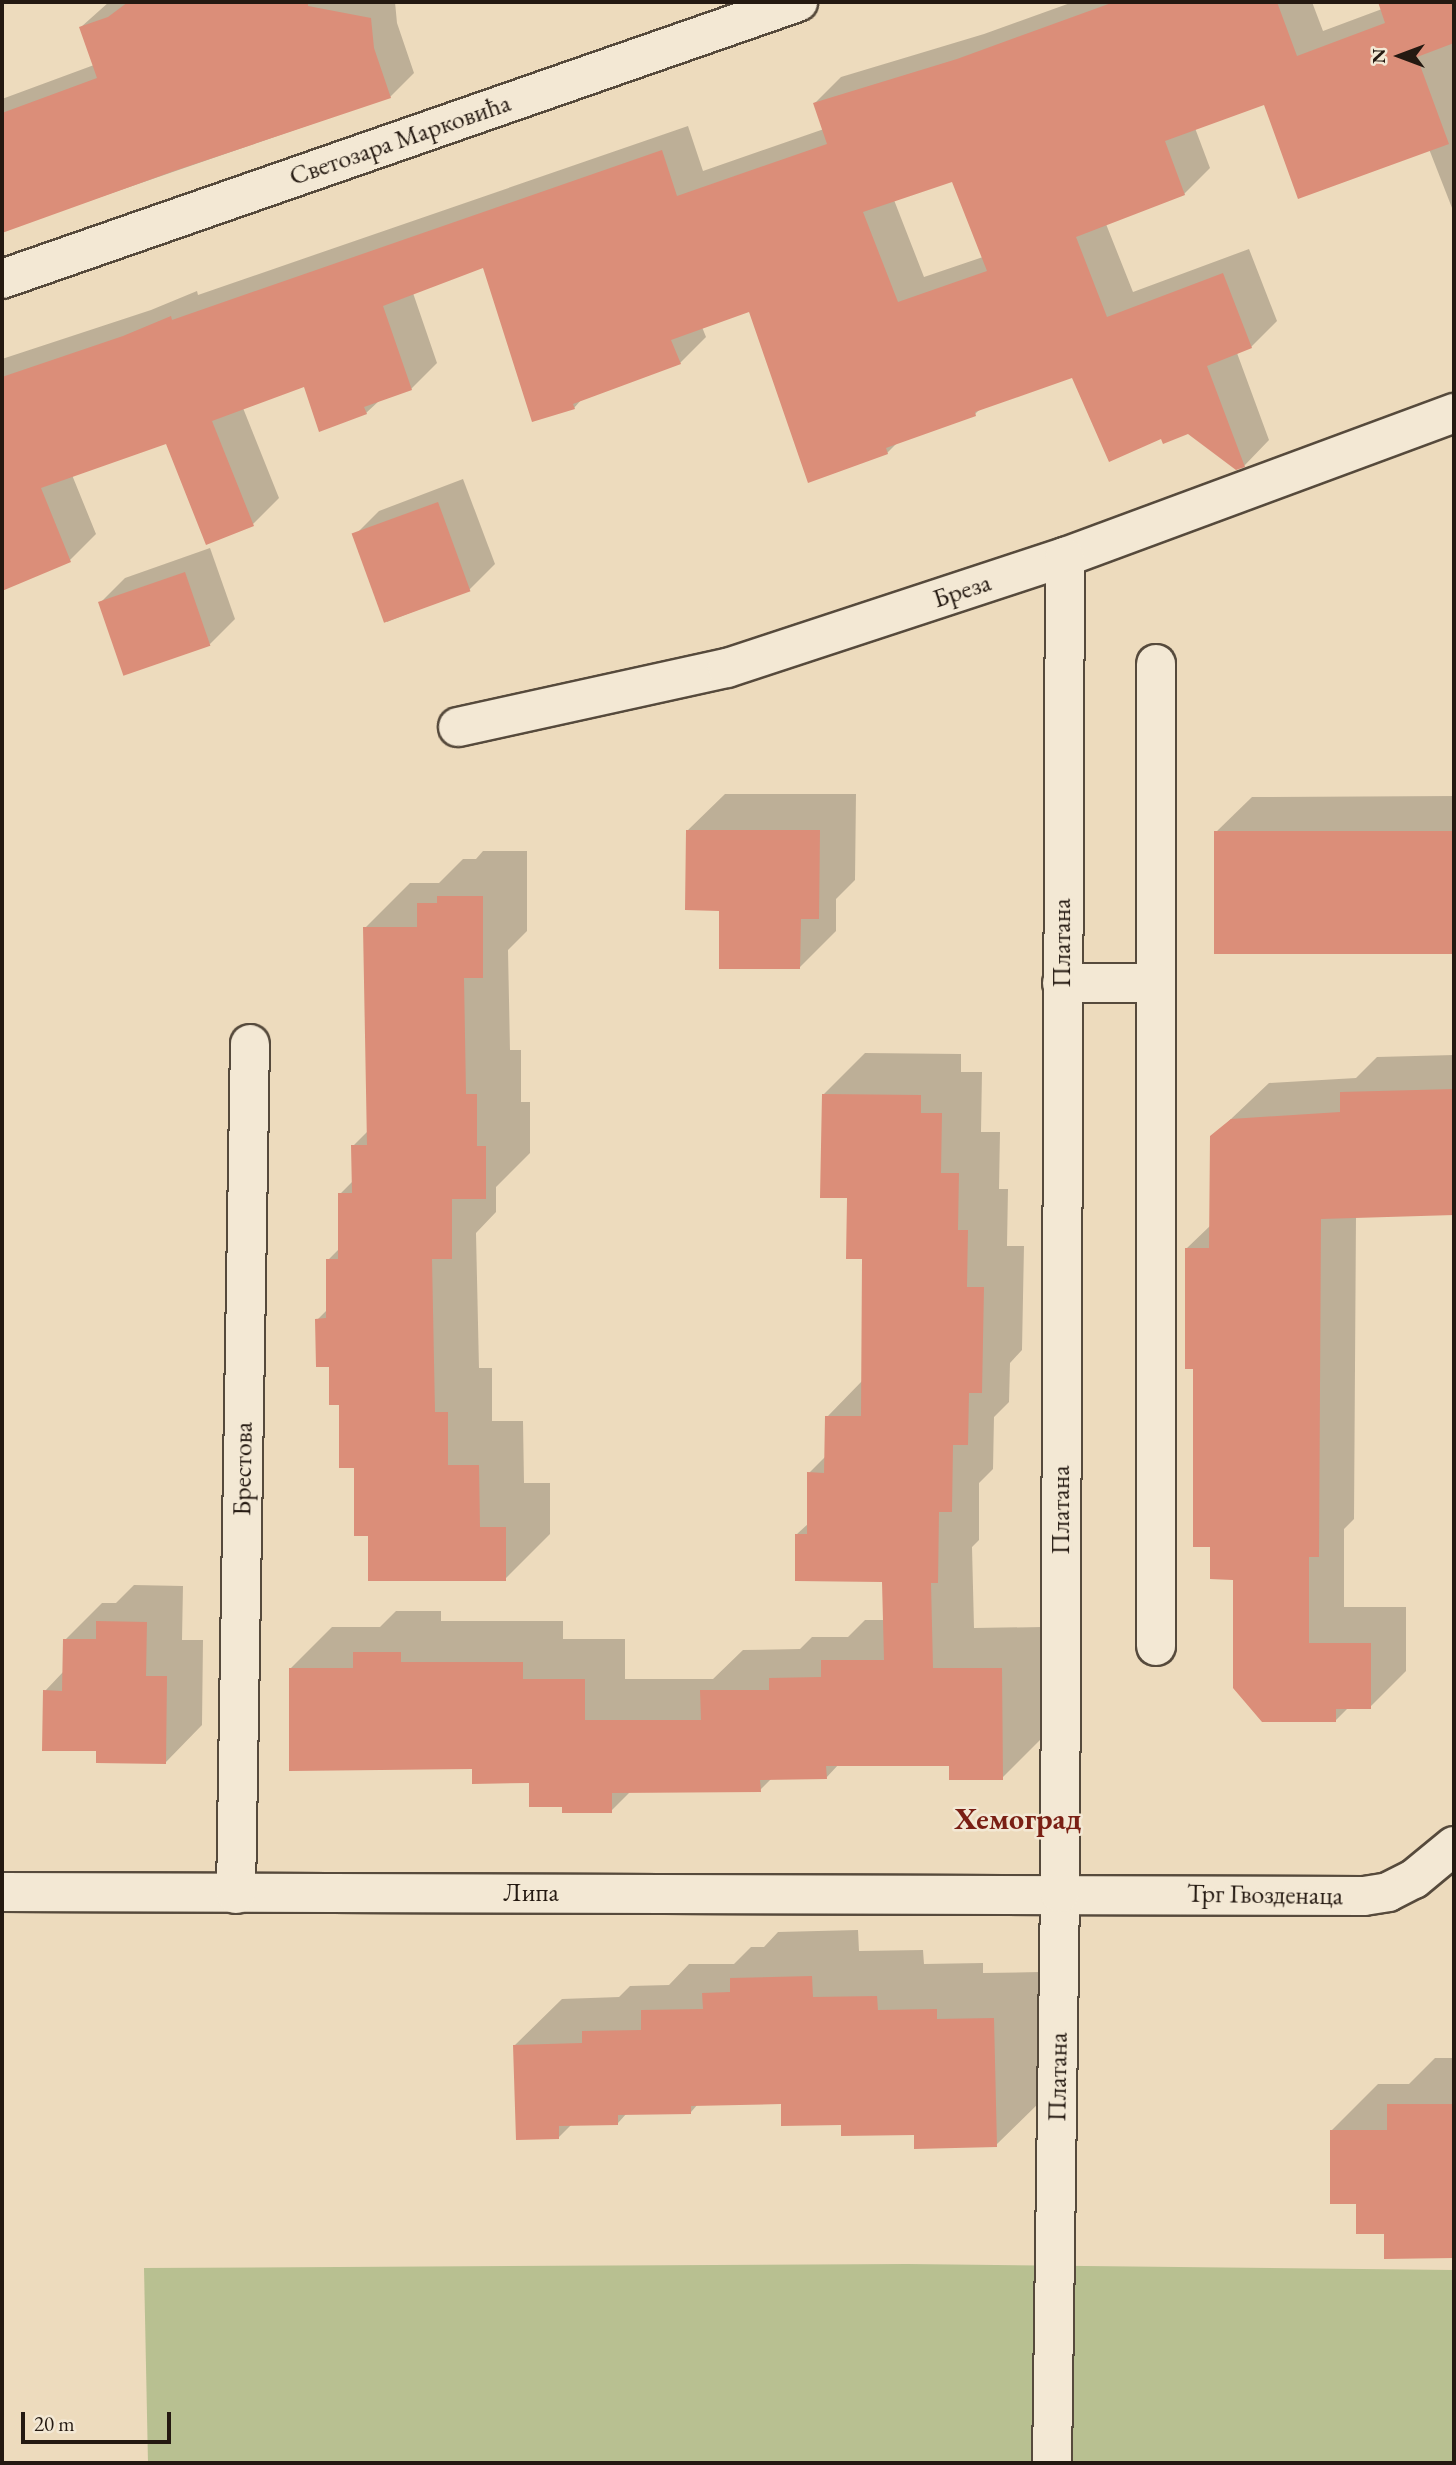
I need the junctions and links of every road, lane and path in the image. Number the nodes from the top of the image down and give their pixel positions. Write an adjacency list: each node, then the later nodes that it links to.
1 (798, 2): 2 (street, Светозара Марковића)
2 (2, 279)
3 (1454, 413): 4 (street, Бреза)
4 (1065, 557): 6 (street, Бреза); 7 (street, Платана)
5 (1156, 664): 8 (street)
6 (458, 727)
7 (1062, 983): 8 (street); 13 (street, Платана)
8 (1156, 983): 10 (street)
9 (250, 1044): 14 (street, Брестова)
10 (1156, 1646)
11 (1454, 1846): 13 (street, Трг Гвозденаца)
12 (2, 1892): 14 (street, Липа)
13 (1060, 1893): 14 (street, Липа); 15 (street, Платана)
14 (236, 1894)
15 (1052, 2463)

